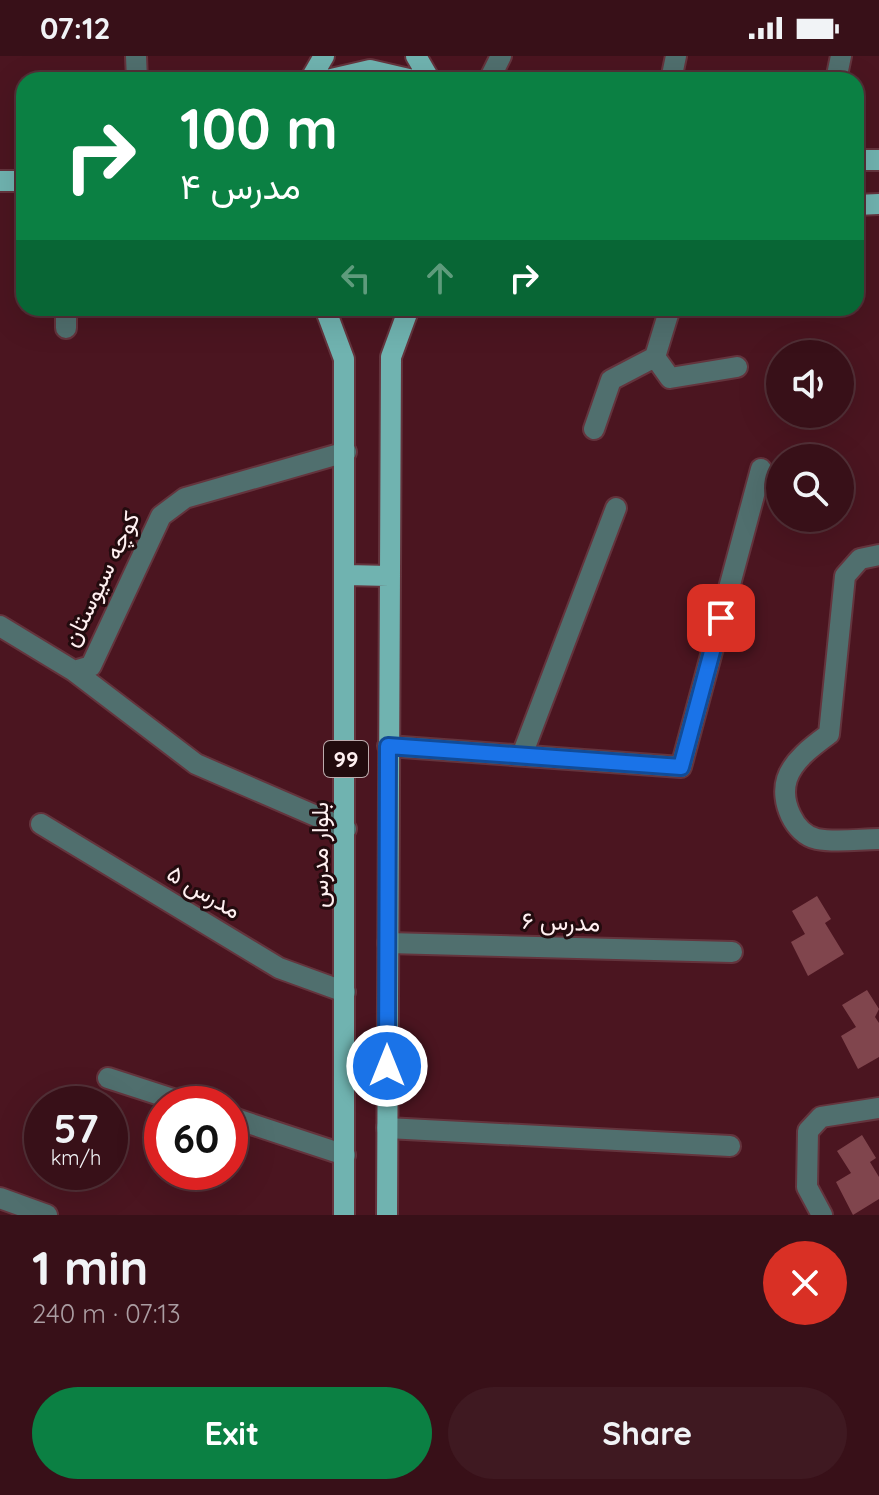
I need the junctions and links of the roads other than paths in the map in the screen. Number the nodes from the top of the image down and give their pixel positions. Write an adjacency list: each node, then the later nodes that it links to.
1 (328, 316): 7 (main road, بلوار مدرس / 99)
2 (406, 316): 12 (main road, 99)
3 (668, 316): 4 (street)
4 (655, 357): 5 (street); 6 (street)
5 (737, 367)
6 (594, 429)
7 (346, 452): 11 (main road, بلوار مدرس / 99); 14 (street, کوچه سیوستان)
8 (761, 469): 16 (street)
9 (616, 508): 16 (street)
10 (879, 555): 19 (street)
11 (347, 575): 12 (main road); 18 (main road, بلوار مدرس / 99)
12 (389, 576): 15 (main road, 99)
13 (0, 626): 14 (street, کوچه سیوستان)
14 (74, 671): 18 (street)
15 (388, 746): 16 (street); 20 (main road, 99)
16 (522, 755)
17 (41, 824): 22 (street, مدرس ۵)
18 (346, 829): 22 (main road, بلوار مدرس / 99)
19 (879, 839)
20 (388, 943): 21 (street, مدرس ۶); 27 (main road, 99)
21 (732, 952)
22 (345, 992): 29 (main road, بلوار مدرس / 99)
23 (108, 1078): 24 (street)
24 (144, 1090)
25 (879, 1108): 34 (street)
26 (248, 1123): 29 (street)
27 (387, 1128): 28 (street); 33 (main road, 99)
28 (730, 1146)
29 (345, 1155): 32 (main road, بلوار مدرس / 99)
30 (0, 1198): 31 (street)
31 (47, 1215)
32 (344, 1215)
33 (387, 1215)
34 (822, 1215)

